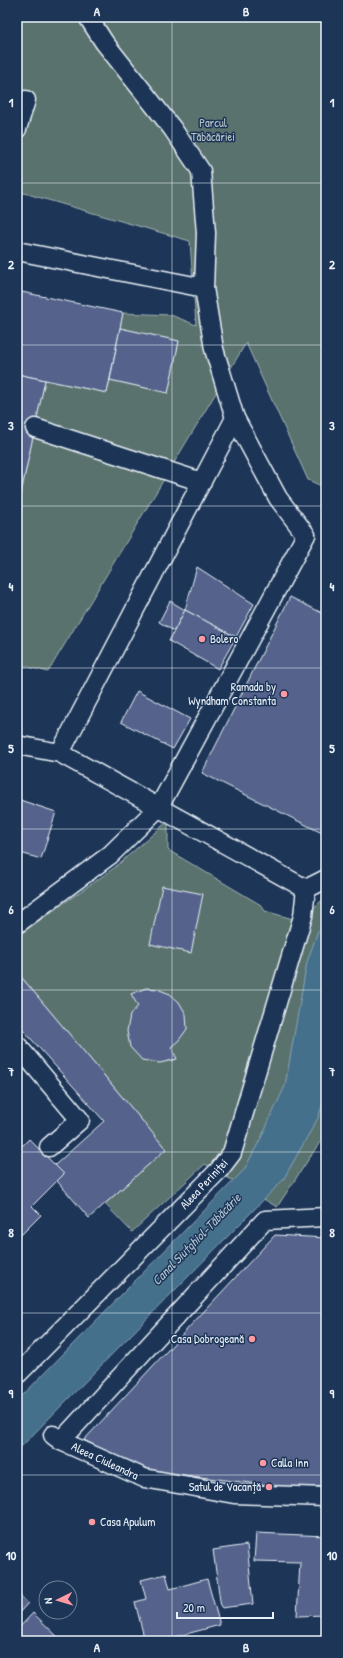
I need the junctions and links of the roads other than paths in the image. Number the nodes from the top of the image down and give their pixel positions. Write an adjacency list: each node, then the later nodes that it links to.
1 (88, 17): 5 (lane)
2 (26, 100): 3 (lane)
3 (17, 129)
4 (17, 251): 5 (lane)
5 (204, 288): 6 (lane)
6 (235, 418): 8 (lane); 11 (lane)
7 (35, 428): 8 (lane)
8 (202, 482): 10 (lane)
9 (17, 744): 10 (lane)
10 (60, 753): 11 (lane)
11 (159, 807): 13 (lane); 14 (lane)
12 (326, 879): 13 (lane)
13 (306, 889): 18 (lane, Aleea Periniței)
14 (17, 924)
15 (17, 1045): 16 (lane)
16 (49, 1147)
17 (326, 1217): 19 (lane, Aleea Ciuleandra)
18 (17, 1375)
19 (326, 1497)

